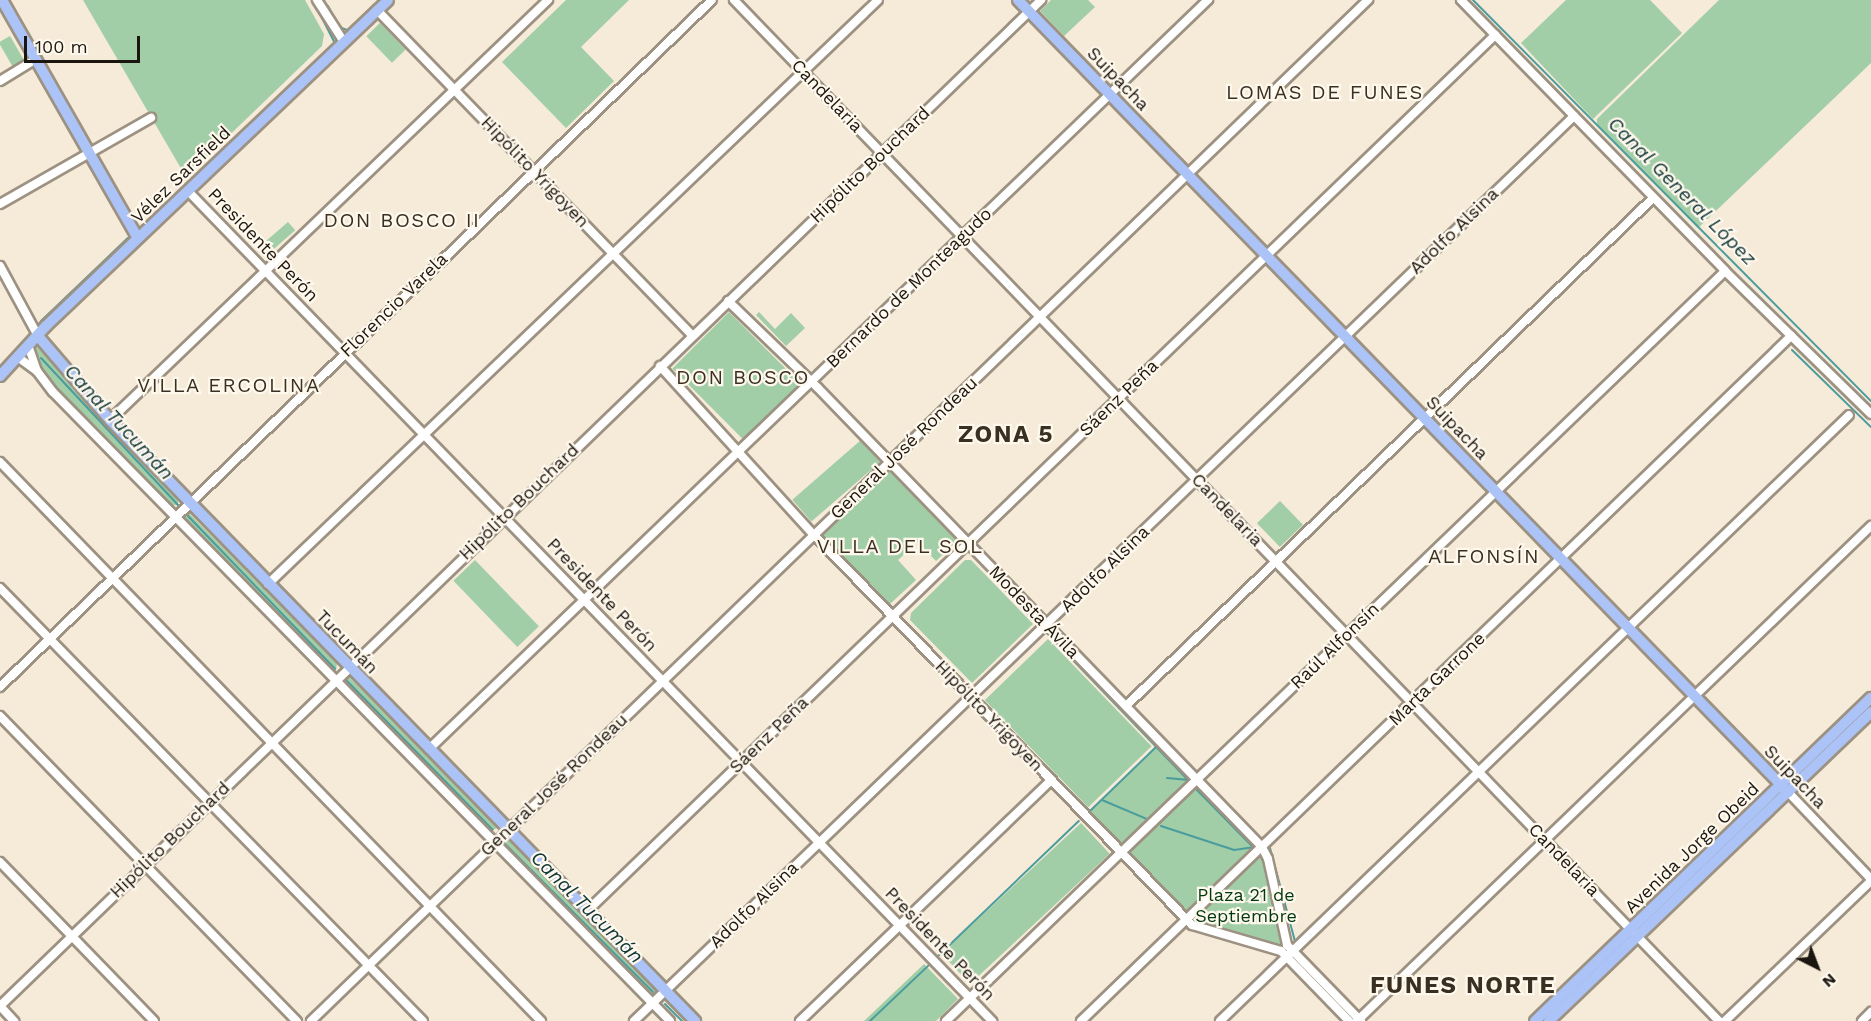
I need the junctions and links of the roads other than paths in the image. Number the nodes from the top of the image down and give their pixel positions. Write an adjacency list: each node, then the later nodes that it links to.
1 (2, 0): 17 (main road)
2 (317, 0): 16 (street)
3 (388, 0): 13 (main road, Vélez Sarsfield)
4 (548, 0): 20 (street)
5 (712, 0): 26 (street, Florencio Varela)
6 (734, 0): 18 (street, Candelaria)
7 (878, 0): 18 (street)
8 (1018, 0): 14 (main road, Suipacha)
9 (1041, 0): 14 (street, Hipólito Bouchard)
10 (1208, 0): 21 (street, Bernardo de Monteagudo)
11 (1368, 0): 27 (street, General José Rondeau)
12 (1461, 0): 15 (street)
13 (377, 10): 16 (main road, Vélez Sarsfield); 20 (street, Hipólito Yrigoyen)
14 (1029, 11): 21 (main road, Suipacha); 25 (street, Hipólito Bouchard)
15 (1495, 35): 22 (street); 34 (street, Sáenz Peña)
16 (344, 42): 28 (main road, Vélez Sarsfield)
17 (36, 60): 19 (street); 24 (main road)
18 (803, 72): 25 (street, Candelaria); 33 (street)
19 (0, 81)
20 (454, 90): 26 (street, Hipólito Yrigoyen); 36 (street)
21 (1110, 94): 27 (main road, Suipacha); 31 (street, Bernardo de Monteagudo)
22 (1574, 116): 29 (street); 43 (street, Adolfo Alsina)
23 (151, 118): 24 (street)
24 (89, 153): 30 (street); 32 (main road)
25 (883, 154): 31 (street, Candelaria); 38 (street, Hipólito Bouchard)
26 (534, 171): 33 (street, Hipólito Yrigoyen); 45 (street, Florencio Varela)
27 (1188, 174): 34 (main road, Suipacha); 39 (street, General José Rondeau)
28 (188, 191): 32 (main road, Vélez Sarsfield); 36 (street, Presidente Perón)
29 (1653, 198): 37 (street); 54 (street)
30 (0, 204)
31 (963, 237): 39 (street, Candelaria); 50 (street, Bernardo de Monteagudo)
32 (138, 238): 41 (main road, Vélez Sarsfield)
33 (613, 254): 40 (street, Hipólito Yrigoyen); 56 (street)
34 (1266, 255): 43 (main road, Suipacha); 51 (street, Sáenz Peña)
35 (0, 266): 41 (street, Tucumán)
36 (265, 271): 45 (street, Presidente Perón); 55 (street)
37 (1725, 271): 42 (street); 61 (street, Raúl Alfonsín)
38 (728, 300): 40 (street, Hipólito Bouchard); 50 (street, Modesta Ávila)
39 (1040, 316): 51 (street, Candelaria); 59 (street, General José Rondeau)
40 (692, 335): 47 (street, Hipólito Bouchard)
41 (38, 336): 44 (main road, Vélez Sarsfield); 55 (main road, Tucumán)
42 (1791, 336): 52 (street); 68 (street, Marta Garrone)
43 (1345, 337): 54 (main road, Suipacha); 60 (street, Adolfo Alsina)
44 (28, 348): 46 (main road, Vélez Sarsfield); 48 (street, Tucumán)
45 (344, 353): 56 (street, Presidente Perón); 62 (street, Florencio Varela)
46 (19, 358): 48 (street, Tucumán); 49 (main road, Vélez Sarsfield)
47 (660, 366): 57 (street, Hipólito Yrigoyen); 64 (street, Hipólito Bouchard)
48 (37, 371): 63 (street, Tucumán)
49 (0, 376)
50 (811, 383): 57 (street, Bernardo de Monteagudo); 59 (street, Modesta Ávila)
51 (1119, 398): 60 (street, Candelaria); 67 (street, Sáenz Peña)
52 (1871, 414)
53 (1849, 416): 76 (street)
54 (1425, 418): 61 (main road, Suipacha); 69 (street)
55 (110, 420): 62 (main road, Tucumán)
56 (424, 435): 64 (street, Presidente Perón); 71 (street)
57 (740, 452): 66 (street, Hipólito Yrigoyen); 73 (street, Bernardo de Monteagudo)
58 (0, 462): 70 (street)
59 (889, 462): 66 (street, General José Rondeau); 67 (street, Modesta Ávila)
60 (1197, 479): 69 (street, Candelaria); 75 (street, Adolfo Alsina)
61 (1496, 492): 68 (main road, Suipacha); 77 (street, Raúl Alfonsín)
62 (190, 503): 63 (street, Florencio Varela); 71 (main road, Tucumán)
63 (175, 517): 70 (street, Florencio Varela); 80 (street, Tucumán)
64 (503, 517): 73 (street, Presidente Perón); 79 (street, Hipólito Bouchard)
65 (1871, 526): 83 (street)
66 (814, 535): 74 (street, Hipólito Yrigoyen); 81 (street, General José Rondeau)
67 (968, 543): 74 (street, Sáenz Peña); 75 (street, Modesta Ávila)
68 (1562, 559): 76 (main road, Suipacha); 86 (street, Marta Garrone)
69 (1276, 561): 77 (street, Candelaria); 87 (street)
70 (113, 578): 78 (street, Florencio Varela); 90 (street)
71 (268, 584): 79 (main road, Tucumán)
72 (0, 588): 78 (street)
73 (585, 601): 81 (street, Presidente Perón); 91 (street, Bernardo de Monteagudo)
74 (892, 616): 84 (street, Hipólito Yrigoyen); 92 (street, Sáenz Peña)
75 (1047, 625): 84 (street, Adolfo Alsina); 87 (street, Modesta Ávila)
76 (1628, 628): 83 (main road, Suipacha); 93 (street)
77 (1347, 634): 86 (street, Candelaria); 95 (street, Raúl Alfonsín)
78 (50, 639): 82 (street, Florencio Varela); 97 (street)
79 (348, 667): 80 (street, Hipólito Bouchard); 91 (main road, Tucumán)
80 (336, 680): 90 (street, Hipólito Bouchard); 100 (street, Tucumán)
81 (662, 681): 92 (street, Presidente Perón); 98 (street, General José Rondeau)
82 (0, 687)
83 (1695, 696): 96 (main road, Suipacha); 99 (street)
84 (971, 698): 94 (street, Hipólito Yrigoyen); 101 (street, Adolfo Alsina)
85 (1871, 698): 96 (main road, Avenida Jorge Obeid)
86 (1413, 702): 93 (street, Candelaria); 102 (street, Marta Garrone)
87 (1125, 706): 95 (street, Modesta Ávila)
88 (1871, 712): 96 (main road, Avenida Jorge Obeid)
89 (0, 716): 105 (street)
90 (271, 742): 97 (street, Hipólito Bouchard); 107 (street)
91 (429, 749): 98 (main road, Tucumán)
92 (741, 762): 101 (street, Presidente Perón); 108 (street, Sáenz Peña)
93 (1479, 771): 99 (street, Candelaria); 113 (street)
94 (1051, 780): 103 (street, Hipólito Yrigoyen); 110 (street)
95 (1196, 780): 102 (street, Modesta Ávila); 103 (street, Raúl Alfonsín)
96 (1784, 788): 106 (street, Suipacha); 111 (main road, Avenida Jorge Obeid)
97 (209, 802): 105 (street, Hipólito Bouchard); 114 (street)
98 (507, 829): 100 (street, General José Rondeau); 108 (main road, Tucumán)
99 (1545, 840): 111 (street, Candelaria); 120 (street)
100 (494, 842): 107 (street, General José Rondeau); 117 (street, Tucumán)
101 (819, 843): 110 (street, Presidente Perón); 115 (street, Adolfo Alsina)
102 (1262, 847): 109 (street, Marta Garrone); 113 (street, Modesta Ávila)
103 (1121, 852): 109 (street, Hipólito Yrigoyen); 116 (street, Raúl Alfonsín)
104 (0, 862): 112 (street)
105 (145, 865): 112 (street, Hipólito Bouchard); 123 (street)
106 (1871, 880): 139 (street)
107 (429, 905): 114 (street, General José Rondeau); 126 (street)
108 (587, 911): 115 (main road, Tucumán)
109 (1187, 920): 113 (street, Hipólito Yrigoyen); 133 (street, Marta Garrone)
110 (899, 926): 116 (street, Presidente Perón); 130 (street)
111 (1634, 933): 136 (main road, Avenida Jorge Obeid); 137 (main road, Avenida Jorge Obeid); 138 (street, Candelaria)
112 (72, 936): 118 (street, Hipólito Bouchard); 122 (street)
113 (1289, 953): 120 (street, Hipólito Yrigoyen); 134 (street); 135 (street, Hipólito Yrigoyen)
114 (368, 965): 124 (street, General José Rondeau); 125 (street)
115 (665, 991): 117 (street, Adolfo Alsina); 129 (main road, Tucumán)
116 (969, 998): 131 (street, Raúl Alfonsín); 132 (street, Presidente Perón)
117 (652, 1004): 127 (street, Adolfo Alsina); 128 (street, Tucumán)
118 (0, 1006): 121 (street)
119 (1871, 1012): 140 (street)
120 (1359, 1020)
121 (14, 1021)
122 (154, 1021)
123 (297, 1021)
124 (311, 1021)
125 (423, 1021)
126 (541, 1021)
127 (634, 1021)
128 (670, 1021)
129 (695, 1021)
130 (800, 1021)
131 (946, 1021)
132 (992, 1021)
133 (1081, 1021)
134 (1220, 1021)
135 (1349, 1021)
136 (1535, 1021)
137 (1549, 1021)
138 (1719, 1021)
139 (1725, 1021)
140 (1862, 1021)

